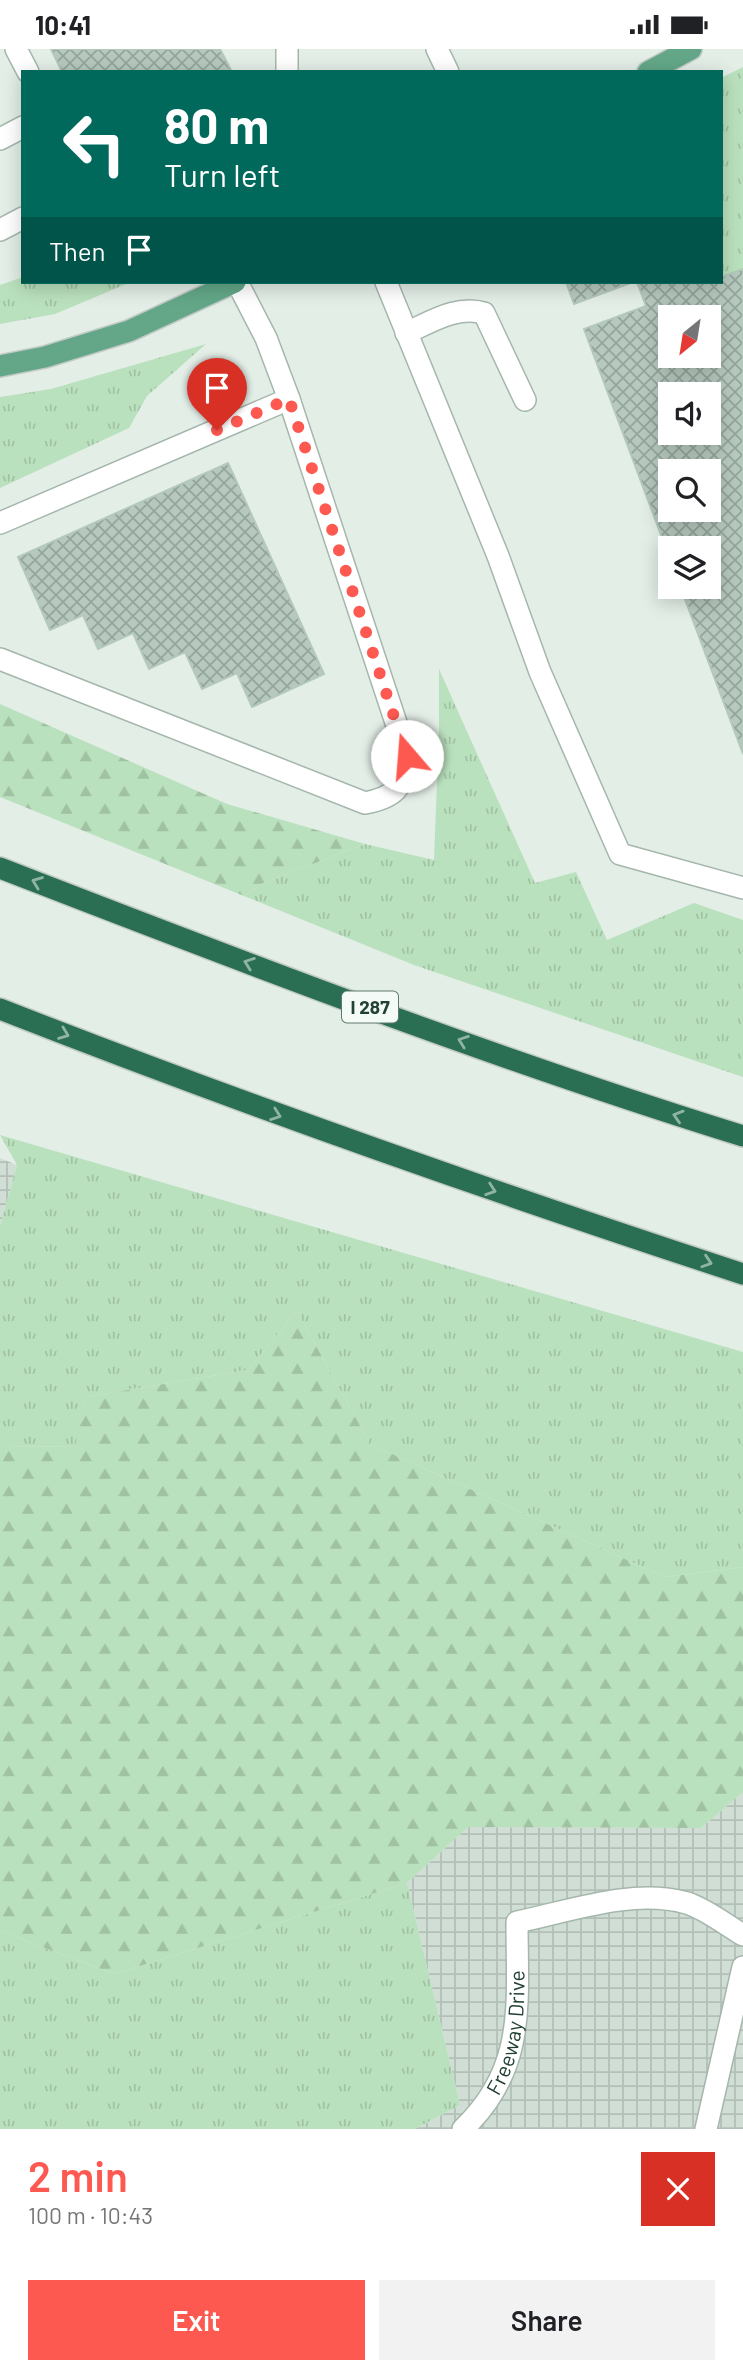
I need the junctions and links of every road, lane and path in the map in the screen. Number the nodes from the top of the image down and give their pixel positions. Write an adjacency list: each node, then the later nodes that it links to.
1 (16, 49): 5 (street)
2 (287, 49): 6 (street)
3 (437, 49): 7 (street)
4 (691, 49): 8 (main road)
5 (27, 70)
6 (287, 70)
7 (447, 70)
8 (652, 70)
9 (21, 128): 10 (street)
10 (0, 139)
11 (21, 219): 12 (street)
12 (0, 230)
13 (232, 284): 17 (main road)
14 (237, 284): 18 (street)
15 (387, 284): 16 (street)
16 (406, 333): 19 (street); 23 (street)
17 (0, 366)
18 (289, 399): 20 (street); 21 (street)
19 (525, 400)
20 (0, 523)
21 (0, 659)
22 (0, 868): 25 (highway, I 287, one-way to 22)
23 (743, 888)
24 (0, 1009): 26 (highway, one-way to 26)
25 (743, 1136)
26 (743, 1274)
27 (743, 1935): 29 (street, Freeway Drive)
28 (743, 1967): 30 (street)
29 (463, 2129)
30 (706, 2129)

